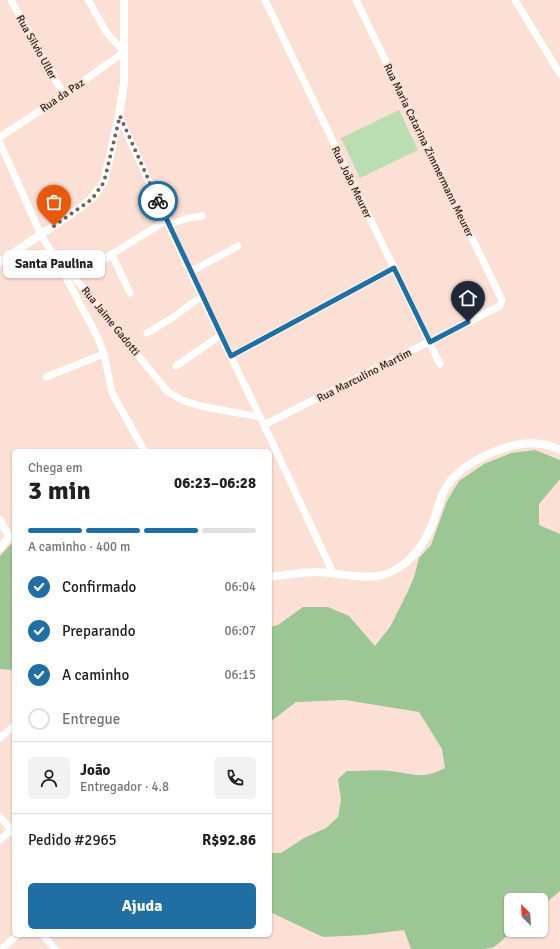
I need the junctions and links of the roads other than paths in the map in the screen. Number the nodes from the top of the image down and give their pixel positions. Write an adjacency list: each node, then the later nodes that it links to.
1 (11, 0): 9 (street, Rua Silvio Uller)
2 (88, 0): 7 (street)
3 (265, 0): 20 (street, Rua João Meurer)
4 (356, 0): 25 (street, Rua Maria Catarina Zimmermann Meurer)
5 (515, 0): 8 (street)
6 (126, 1): 7 (street)
7 (124, 52): 9 (street, Rua da Paz); 10 (street)
8 (560, 74)
9 (64, 95): 11 (street, Rua da Paz)
10 (120, 116): 14 (street); 15 (street)
11 (0, 136)
12 (0, 144): 15 (street, Rua Jaime Gadotti)
13 (202, 216): 14 (street)
14 (168, 222): 17 (street); 22 (street)
15 (41, 235): 18 (street); 19 (street, Rua Jaime Gadotti)
16 (238, 246): 22 (street)
17 (112, 255): 21 (street); 23 (street)
18 (0, 262)
19 (59, 264): 29 (street); 34 (street, Rua Jaime Gadotti)
20 (394, 268): 28 (street, Rua João Meurer); 30 (street)
21 (83, 272)
22 (190, 272): 24 (street)
23 (130, 293)
24 (202, 296): 26 (street); 27 (street)
25 (502, 300): 28 (street, Rua Marculino Martim)
26 (146, 333)
27 (221, 335): 30 (street); 32 (street)
28 (430, 342): 31 (street, Rua João Meurer); 35 (street, Rua Marculino Martim)
29 (104, 354): 33 (street); 36 (street)
30 (231, 356): 34 (street)
31 (440, 364)
32 (176, 366)
33 (46, 377)
34 (260, 417): 35 (street)
35 (264, 425): 41 (street)
36 (143, 449)
37 (560, 450): 41 (street)
38 (0, 520): 39 (street)
39 (11, 536): 40 (street)
40 (0, 548)
41 (333, 573): 42 (street)
42 (272, 577)
43 (12, 728): 44 (street)
44 (0, 738)
45 (0, 817): 46 (street)
46 (12, 829)
47 (12, 831): 48 (street)
48 (0, 840)
49 (16, 937): 51 (street)
50 (45, 937): 52 (street)
51 (2, 949)
52 (55, 949)

